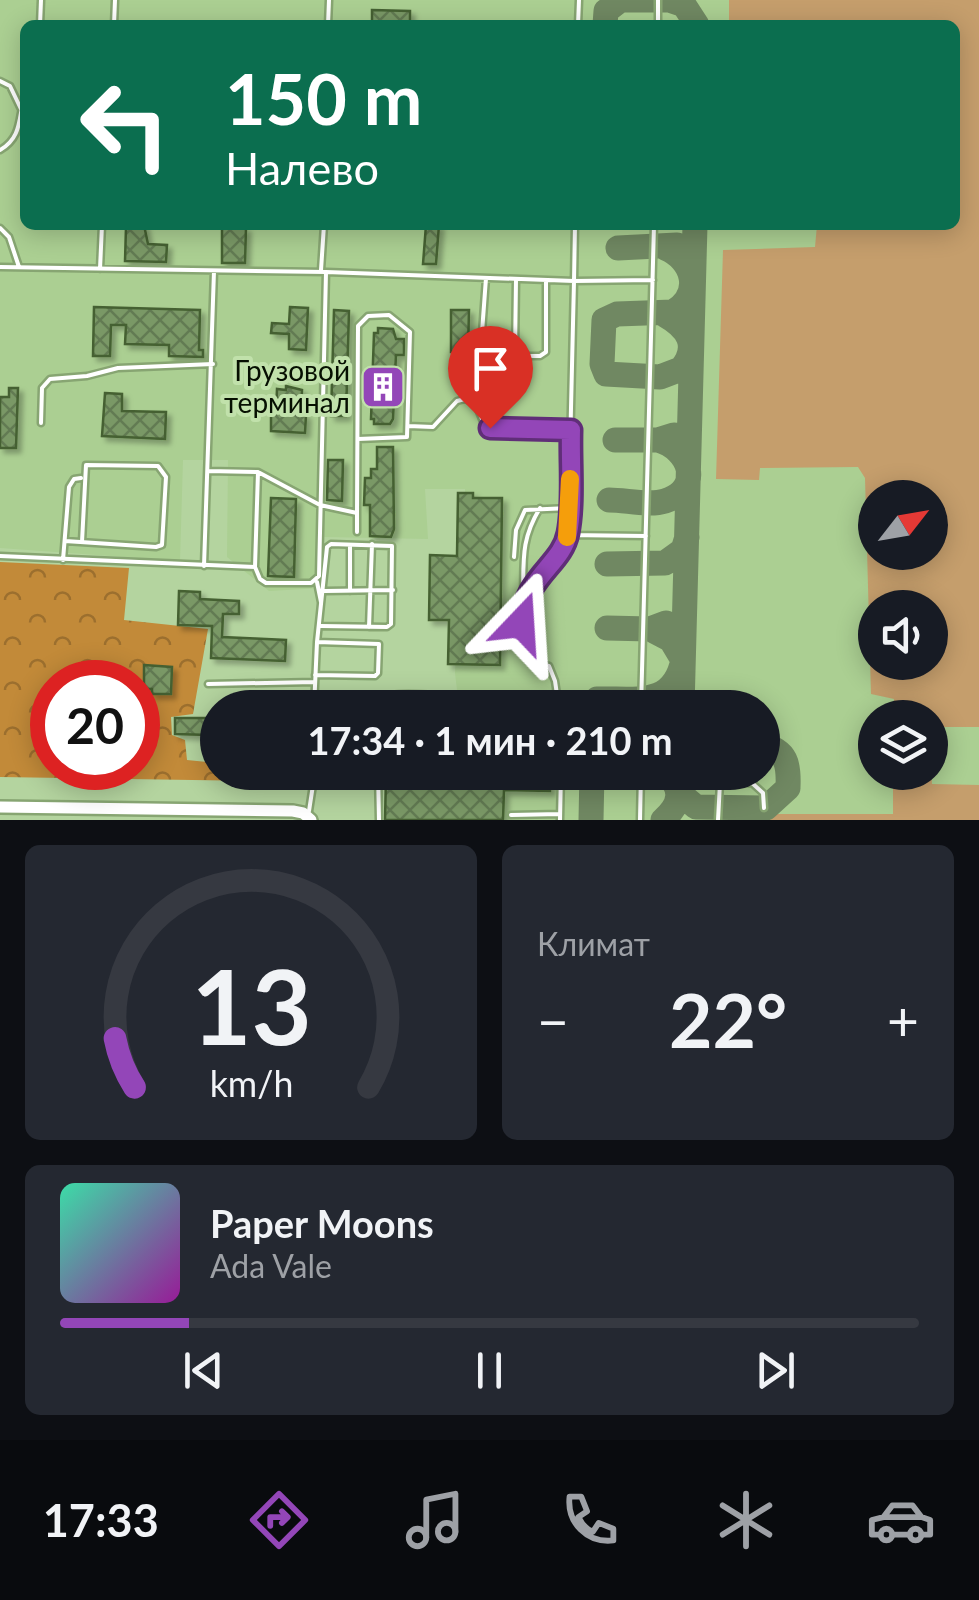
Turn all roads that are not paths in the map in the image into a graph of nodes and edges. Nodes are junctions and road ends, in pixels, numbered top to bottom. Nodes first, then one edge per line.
1 (0, 81) edge
2 (20, 106) edge
3 (20, 114) edge
4 (0, 150) edge
5 (0, 228) edge
6 (102, 230) edge
7 (324, 230) edge
8 (575, 230) edge
9 (654, 230) edge
10 (0, 267) edge
11 (19, 267) junction
12 (100, 269) junction
13 (214, 271) junction
14 (324, 272) junction
15 (486, 278) junction
16 (516, 278) junction
17 (546, 280) junction
18 (653, 280) junction
19 (574, 281) junction
20 (514, 356) junction
21 (213, 364) junction
22 (41, 423) dead end
23 (408, 426) junction
24 (571, 430) junction
25 (358, 439) junction
26 (208, 471) junction
27 (258, 472) junction
28 (84, 478) junction
29 (320, 505) junction
30 (540, 508) junction
31 (569, 508) junction
32 (357, 512) junction
33 (357, 532) dead end
34 (568, 536) junction
35 (646, 536) junction
36 (65, 540) junction
37 (82, 542) junction
38 (350, 544) junction
39 (372, 544) junction
40 (0, 556) edge
41 (514, 557) dead end
42 (64, 560) junction
43 (204, 566) junction
44 (255, 567) junction
45 (317, 580) junction
46 (393, 590) junction
47 (325, 591) junction
48 (350, 591) junction
49 (370, 591) junction
50 (523, 603) junction
51 (323, 606) junction
52 (321, 626) junction
53 (369, 627) junction
54 (317, 642) junction
55 (315, 675) junction
56 (315, 682) junction
57 (208, 684) dead end
58 (315, 690) edge
59 (556, 690) edge
60 (642, 690) edge
61 (313, 790) edge
62 (378, 790) edge
63 (561, 790) edge
64 (640, 790) edge
65 (720, 790) edge
66 (761, 790) edge
67 (0, 808) edge
68 (764, 808) dead end
69 (88, 814) edge
70 (511, 815) dead end
71 (560, 817) edge
72 (309, 818) edge
73 (379, 820) edge
74 (640, 820) edge
75 (718, 820) edge

1 - 2 lane
3 - 4 lane
5 - 11 lane
6 - 12 lane
7 - 14 lane
8 - 19 lane
9 - 18 lane
10 - 11 lane
11 - 12 lane
12 - 13 lane
13 - 14 lane
13 - 21 lane
14 - 15 lane
14 - 29 lane
15 - 16 lane
15 - 20 lane
16 - 17 lane
16 - 20 lane
17 - 19 lane
17 - 20 lane
18 - 19 lane
18 - 35 lane
19 - 24 lane
21 - 22 lane
21 - 26 lane
23 - 24 lane
23 - 25 lane
23 - 25 lane
24 - 31 lane
25 - 32 lane
26 - 27 lane
26 - 43 lane
27 - 29 lane
27 - 44 lane
28 - 36 lane
28 - 37 lane
28 - 37 lane
29 - 32 lane
29 - 45 lane
30 - 31 lane
30 - 41 lane
30 - 50 lane
31 - 34 lane
32 - 33 lane
34 - 35 lane
34 - 50 lane
35 - 60 lane
36 - 37 lane
36 - 42 lane
38 - 39 lane
38 - 47 lane
38 - 48 lane
39 - 46 lane
39 - 49 lane
40 - 42 lane
42 - 43 lane
43 - 44 lane
44 - 45 lane
45 - 51 lane
46 - 49 lane
46 - 53 lane
47 - 48 lane
47 - 51 lane
48 - 49 lane
49 - 53 lane
50 - 59 lane
51 - 52 lane
52 - 53 lane
52 - 54 lane
54 - 55 lane
54 - 55 lane
55 - 56 lane
56 - 57 lane
56 - 58 lane
61 - 72 lane
62 - 73 lane
63 - 71 lane
64 - 74 lane
65 - 75 lane
66 - 68 lane
67 - 69 main road
69 - 72 main road
70 - 71 lane

